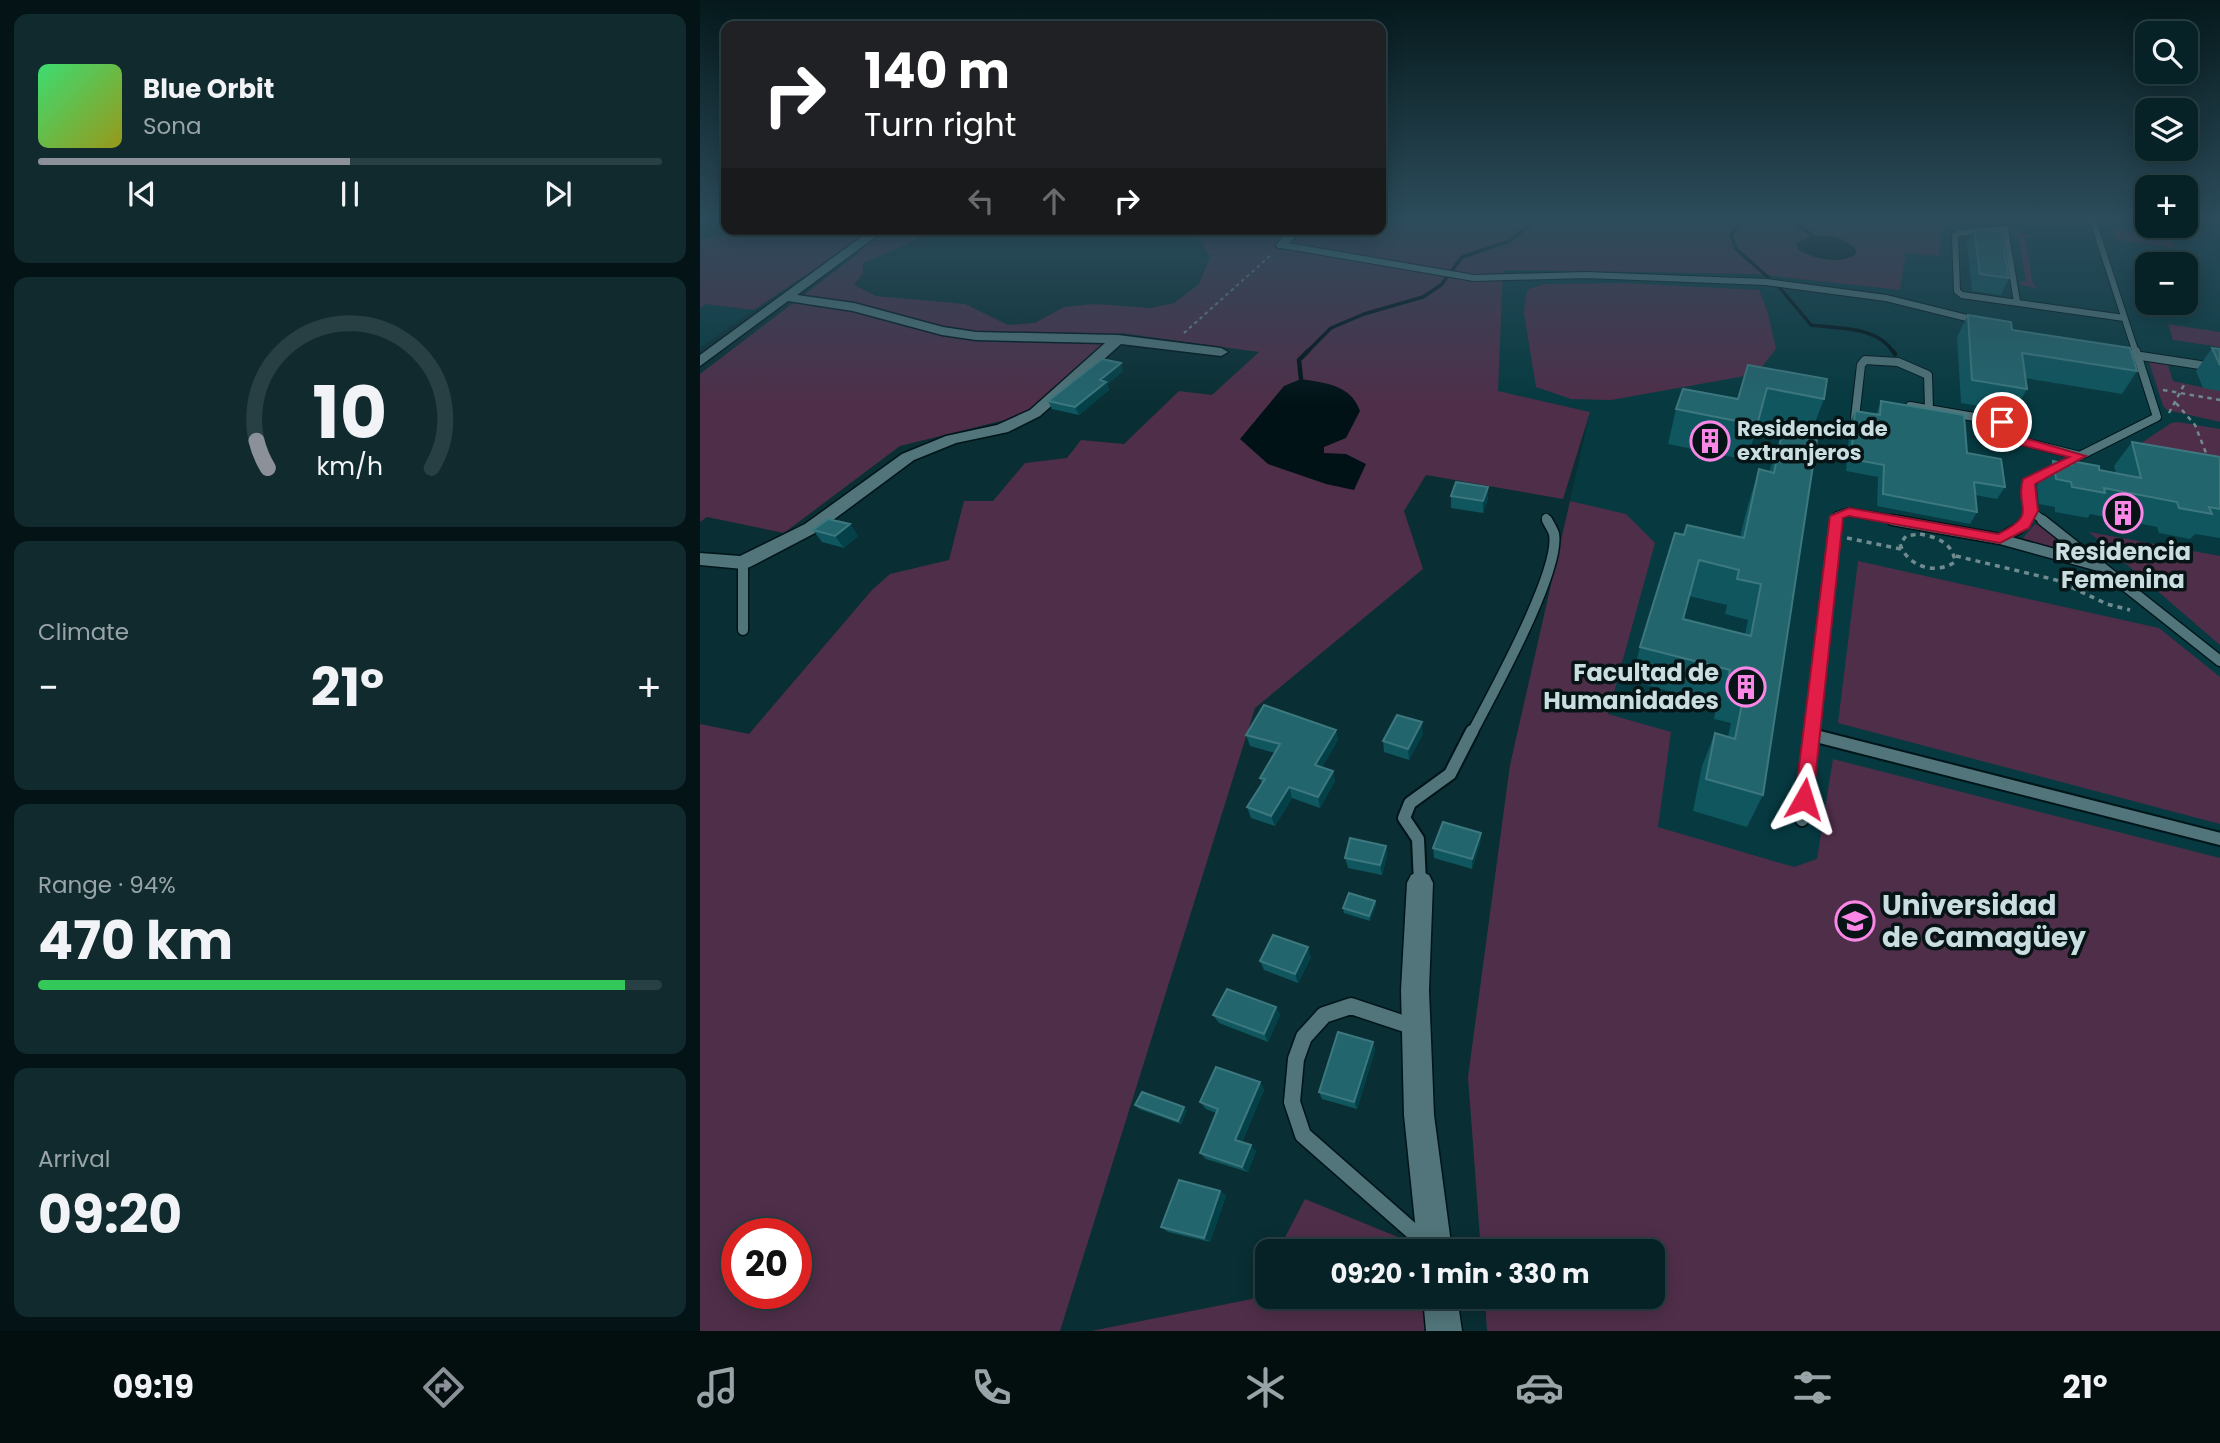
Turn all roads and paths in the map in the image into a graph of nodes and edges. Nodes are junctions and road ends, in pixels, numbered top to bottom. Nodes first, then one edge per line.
1 (809, 280) edge
2 (1243, 280) edge
3 (1717, 280) edge
4 (1957, 280) edge
5 (2013, 280) edge
6 (2112, 280) edge
7 (785, 297) junction
8 (2017, 302) junction
9 (2124, 318) junction
10 (1990, 325) edge
11 (1118, 339) junction
12 (1171, 344) junction
13 (2110, 351) edge
14 (1221, 352) dead end
15 (2137, 356) junction
16 (700, 362) edge
17 (2220, 368) edge
18 (2184, 385) dead end
19 (2147, 388) junction
20 (2180, 393) junction
21 (2220, 400) edge
22 (2176, 403) junction
23 (1910, 405) edge
24 (1929, 409) junction
25 (2157, 417) junction
26 (1856, 418) edge
27 (2080, 456) junction
28 (2210, 463) edge
29 (2031, 511) junction
30 (1546, 518) dead end
31 (1835, 535) junction
32 (2000, 539) junction
33 (1901, 549) junction
34 (1956, 556) junction
35 (700, 559) edge
36 (743, 563) junction
37 (2102, 567) junction
38 (2166, 618) junction
39 (743, 630) dead end
40 (2220, 662) edge
41 (1812, 735) junction
42 (1802, 820) dead end
43 (2220, 839) edge
44 (1420, 883) joint
45 (1416, 1028) junction
46 (1421, 1239) edge
47 (1434, 1239) edge
48 (1441, 1309) edge
49 (1444, 1331) edge

1 - 7 street
2 - 12 path
3 - 10 lane
4 - 8 lane
5 - 8 lane
6 - 9 lane
7 - 11 street
7 - 16 street
8 - 9 lane
9 - 15 lane
11 - 12 street
11 - 36 street
12 - 14 street
13 - 15 lane
15 - 17 lane
15 - 19 lane
18 - 20 path
19 - 20 path
19 - 25 lane
20 - 21 path
20 - 22 path
22 - 25 path
22 - 28 path
23 - 24 lane
24 - 26 lane
24 - 27 lane
25 - 27 lane
27 - 29 lane
29 - 32 lane
29 - 37 lane
30 - 44 lane
31 - 32 lane
31 - 33 path
31 - 41 lane
32 - 37 lane
33 - 34 path
33 - 34 path
34 - 38 path
35 - 36 street
36 - 39 lane
37 - 38 lane
38 - 40 lane
41 - 42 lane
41 - 43 lane
44 - 45 street
45 - 46 lane
45 - 47 street
48 - 49 street

